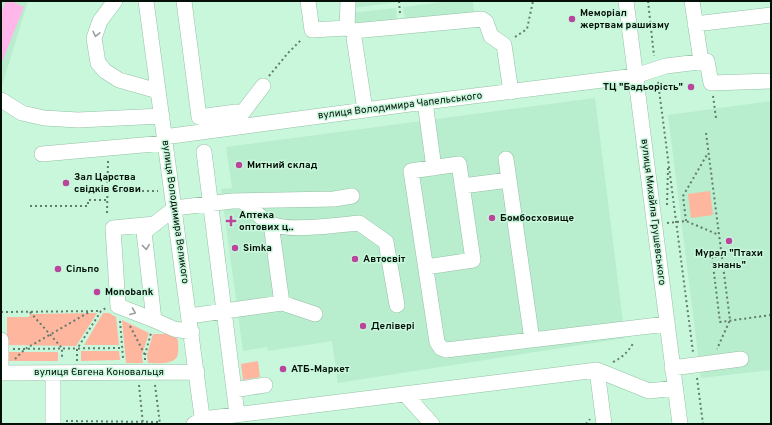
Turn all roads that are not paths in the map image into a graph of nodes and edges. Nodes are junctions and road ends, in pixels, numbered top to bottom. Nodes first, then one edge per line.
1 (115, 1) edge
2 (146, 1) edge
3 (184, 1) edge
4 (308, 1) edge
5 (348, 1) edge
6 (626, 1) edge
7 (692, 1) edge
8 (771, 15) edge
9 (695, 24) junction
10 (350, 30) junction
11 (701, 62) junction
12 (636, 76) junction
13 (771, 81) edge
14 (263, 86) road end
15 (158, 91) junction
16 (511, 92) junction
17 (1, 100) edge
18 (425, 102) junction
19 (365, 110) junction
20 (242, 113) junction
21 (162, 116) junction
22 (234, 128) junction
23 (165, 140) junction
24 (204, 152) dead end
25 (42, 154) dead end
26 (506, 159) dead end
27 (434, 168) junction
28 (509, 180) junction
29 (462, 186) junction
30 (352, 196) dead end
31 (242, 200) junction
32 (211, 204) junction
33 (175, 208) junction
34 (155, 224) junction
35 (271, 224) junction
36 (426, 267) junction
37 (282, 303) junction
38 (396, 304) dead end
39 (224, 311) junction
40 (315, 314) dead end
41 (189, 316) junction
42 (154, 320) junction
43 (667, 324) junction
44 (192, 332) junction
45 (1, 340) edge
46 (532, 340) junction
47 (1, 349) edge
48 (741, 359) dead end
49 (672, 368) junction
50 (597, 370) junction
51 (197, 372) junction
52 (1, 373) edge
53 (53, 373) junction
54 (265, 385) dead end
55 (675, 388) junction
56 (234, 390) junction
57 (405, 394) junction
58 (237, 414) junction
59 (53, 422) edge
60 (200, 422) edge
61 (432, 424) edge
62 (604, 424) edge
63 (680, 424) edge

1 -> 15 street
2 - 15 street, вулиця Володимира Великого
3 - 20 street
4 - 10 street
5 - 10 street
6 - 12 street, вулиця Михайла Грушевського
7 - 9 street
8 - 9 street
9 - 11 street
10 - 16 street
10 - 19 street
11 - 12 street, вулиця Володимира Чапельського
11 - 13 street
12 - 16 street, вулиця Володимира Чапельського
12 - 43 street, вулиця Михайла Грушевського
14 - 20 street
15 - 21 street, вулиця Володимира Великого
16 - 18 street, вулиця Володимира Чапельського
17 - 21 street
18 - 19 street, вулиця Володимира Чапельського
18 - 27 street
19 - 22 street, вулиця Володимира Чапельського
20 - 22 street
21 - 23 street, вулиця Володимира Великого
22 - 23 street, вулиця Володимира Чапельського
23 - 25 street, вулиця Володимира Чапельського
23 - 33 street, вулиця Володимира Великого
24 - 32 street
26 - 28 street
27 - 29 street
27 - 36 street
28 - 29 street
28 - 46 street
29 - 36 street
30 - 31 street
31 - 32 street
31 - 35 street
32 - 33 street
32 - 39 street
33 - 34 street
33 - 41 street, вулиця Володимира Великого
34 -> 42 street
34 -> 42 street
35 - 37 street
35 - 38 street
36 - 46 street
37 - 39 street
37 - 40 street
39 - 41 street
39 - 56 street
41 - 44 street, вулиця Володимира Великого
42 - 44 street
43 - 46 street
43 - 49 street, вулиця Михайла Грушевського
44 - 51 street, вулиця Володимира Великого
45 - 47 street
47 - 52 street
48 - 49 street
49 - 55 street, вулиця Михайла Грушевського
50 - 55 street
50 - 57 street
50 - 62 street
51 - 53 street, вулиця Євгена Коновальця
51 - 60 street, вулиця Володимира Великого
52 - 53 street, вулиця Євгена Коновальця
53 - 59 street
54 - 56 street
55 - 63 street, вулиця Михайла Грушевського
56 - 58 street
57 - 58 street
57 - 61 street
58 - 60 street

